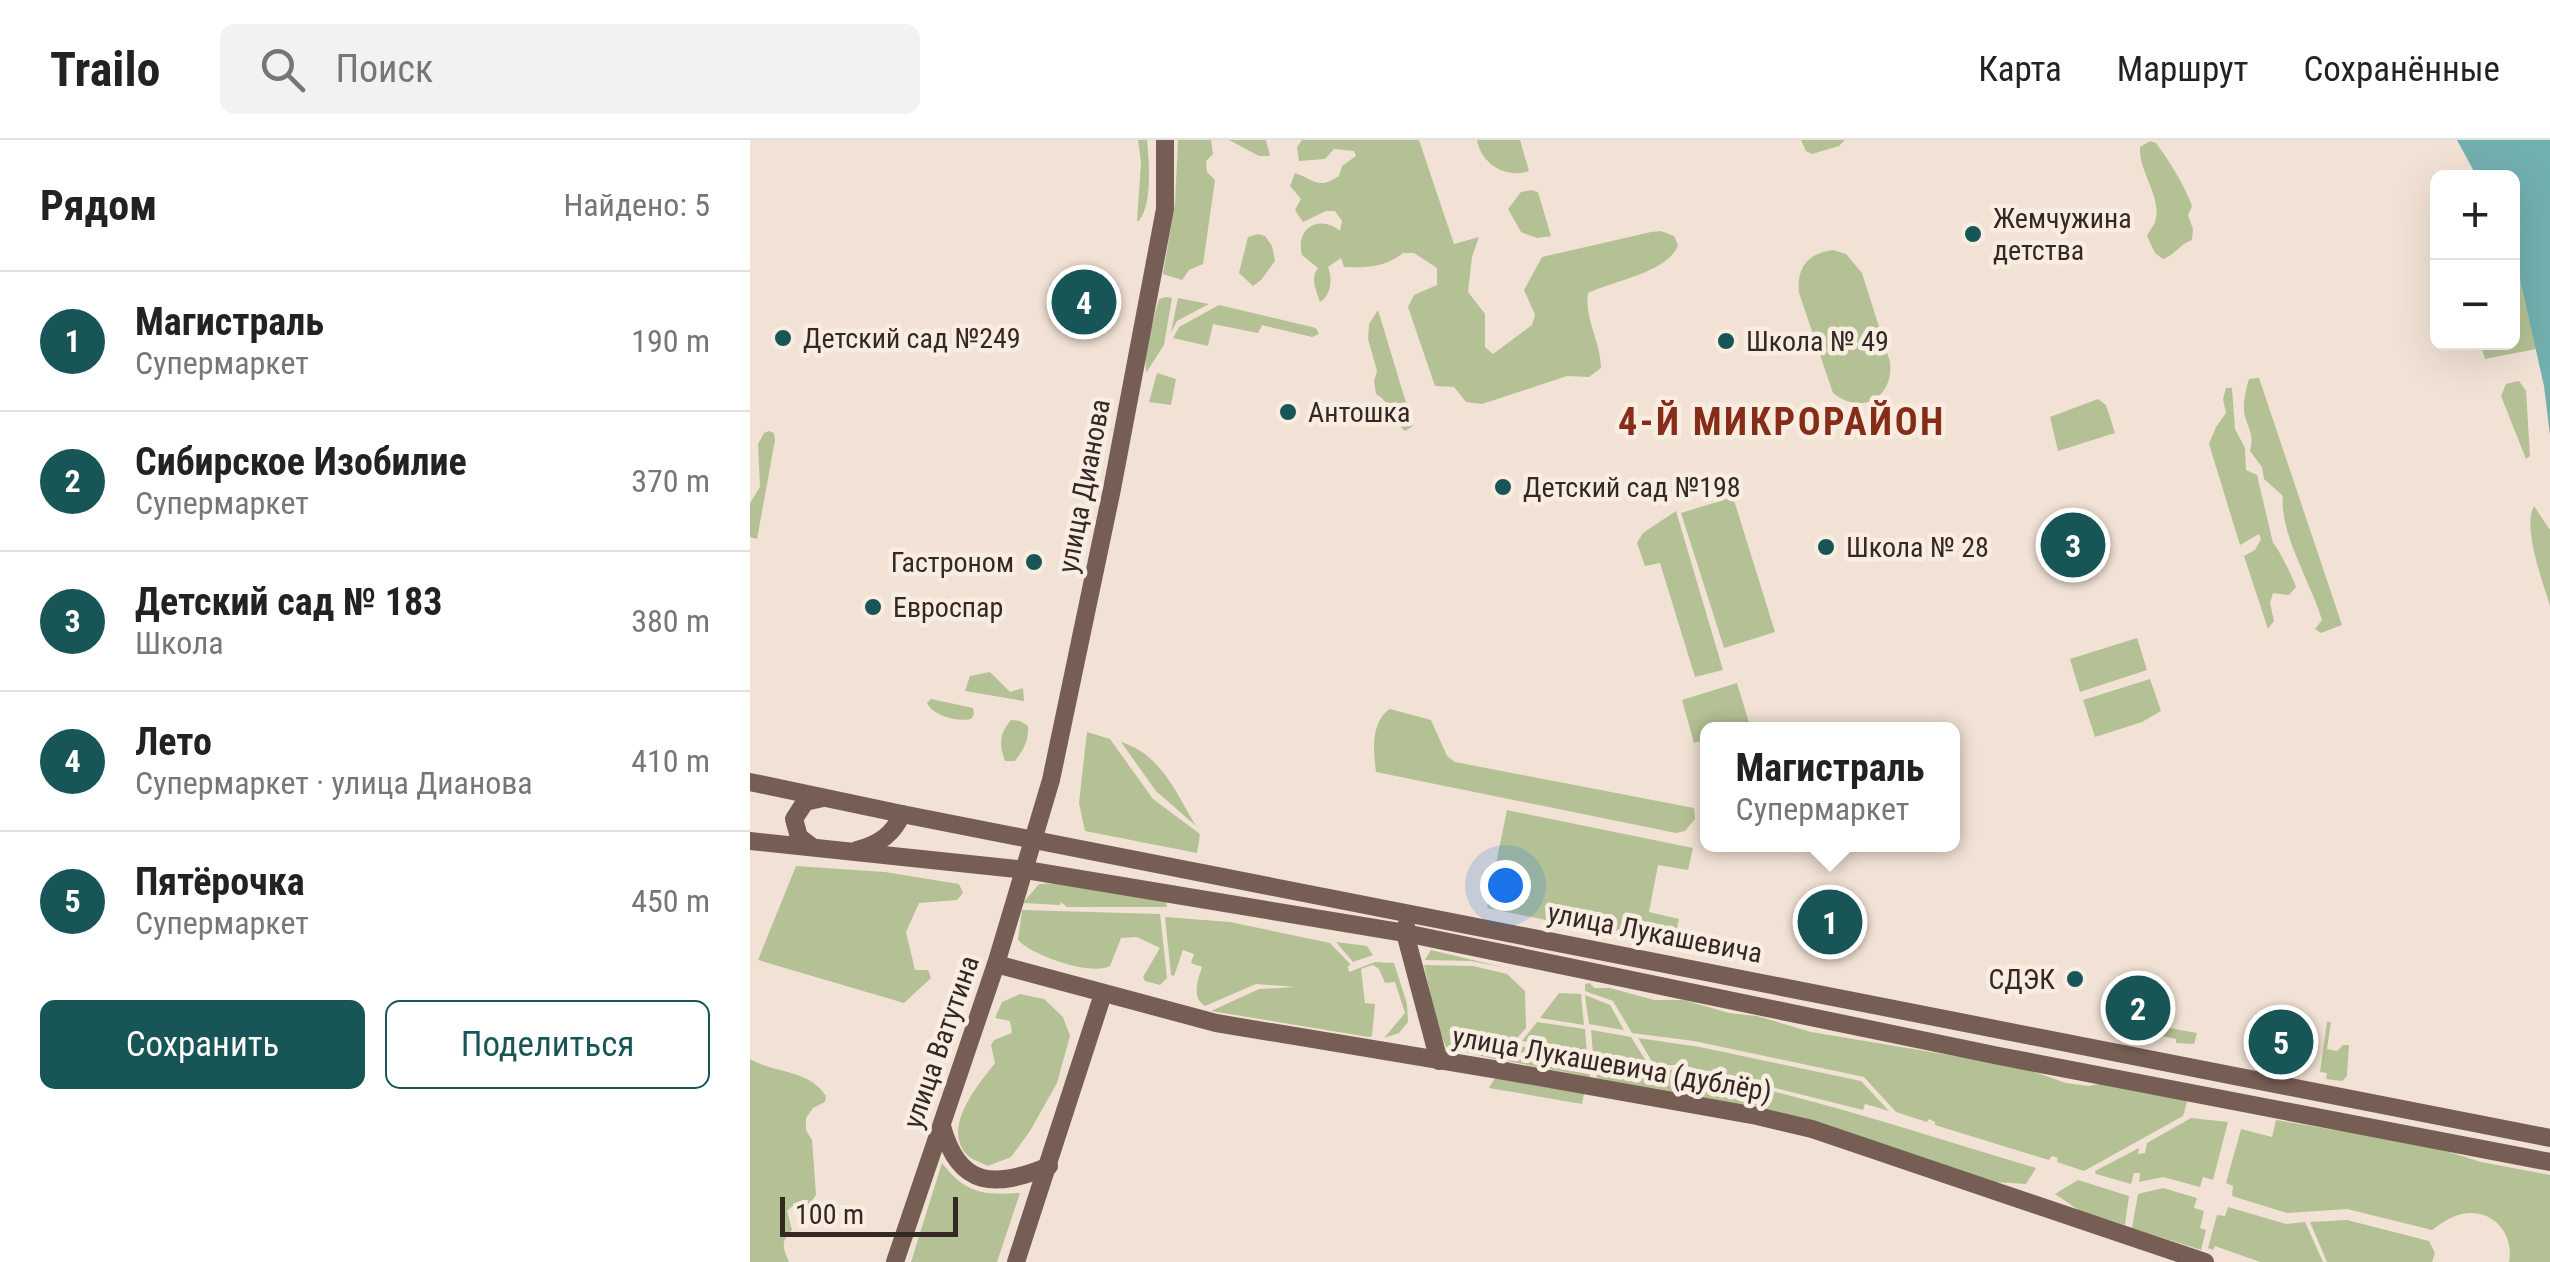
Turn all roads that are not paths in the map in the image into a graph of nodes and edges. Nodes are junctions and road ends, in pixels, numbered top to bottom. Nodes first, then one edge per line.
1 (1165, 140) edge
2 (750, 782) edge
3 (823, 798) junction
4 (902, 814) junction
5 (1035, 839) junction
6 (750, 841) edge
7 (815, 848) junction
8 (852, 851) junction
9 (1026, 870) junction
10 (1408, 912) junction
11 (1405, 933) junction
12 (996, 964) junction
13 (1103, 994) junction
14 (1439, 1061) junction
15 (941, 1126) junction
16 (2550, 1138) edge
17 (2550, 1162) edge
18 (1049, 1166) junction
19 (895, 1262) edge
20 (1016, 1262) edge
21 (2205, 1262) edge

1 - 5 main road, улица Дианова
2 - 3 main road, улица Лукашевича
3 - 4 main road, улица Лукашевича
3 - 7 main road
4 - 5 main road, улица Лукашевича
4 - 8 main road
5 - 9 main road, улица Ватутина
5 - 10 main road, улица Лукашевича
6 - 7 main road, улица Лукашевича
7 - 8 main road, улица Лукашевича
8 - 9 main road, улица Лукашевича
9 - 11 main road, улица Лукашевича
9 - 12 main road, улица Ватутина
10 - 11 main road
10 - 16 main road, улица Лукашевича
11 - 14 main road
11 - 17 main road, улица Лукашевича
12 - 13 main road, улица Лукашевича (дублёр)
12 - 15 main road, улица Ватутина
13 - 14 main road, улица Лукашевича (дублёр)
13 - 18 main road
14 - 21 main road, улица Лукашевича (дублёр)
15 - 18 main road
15 - 19 main road, улица Ватутина
18 - 20 main road

